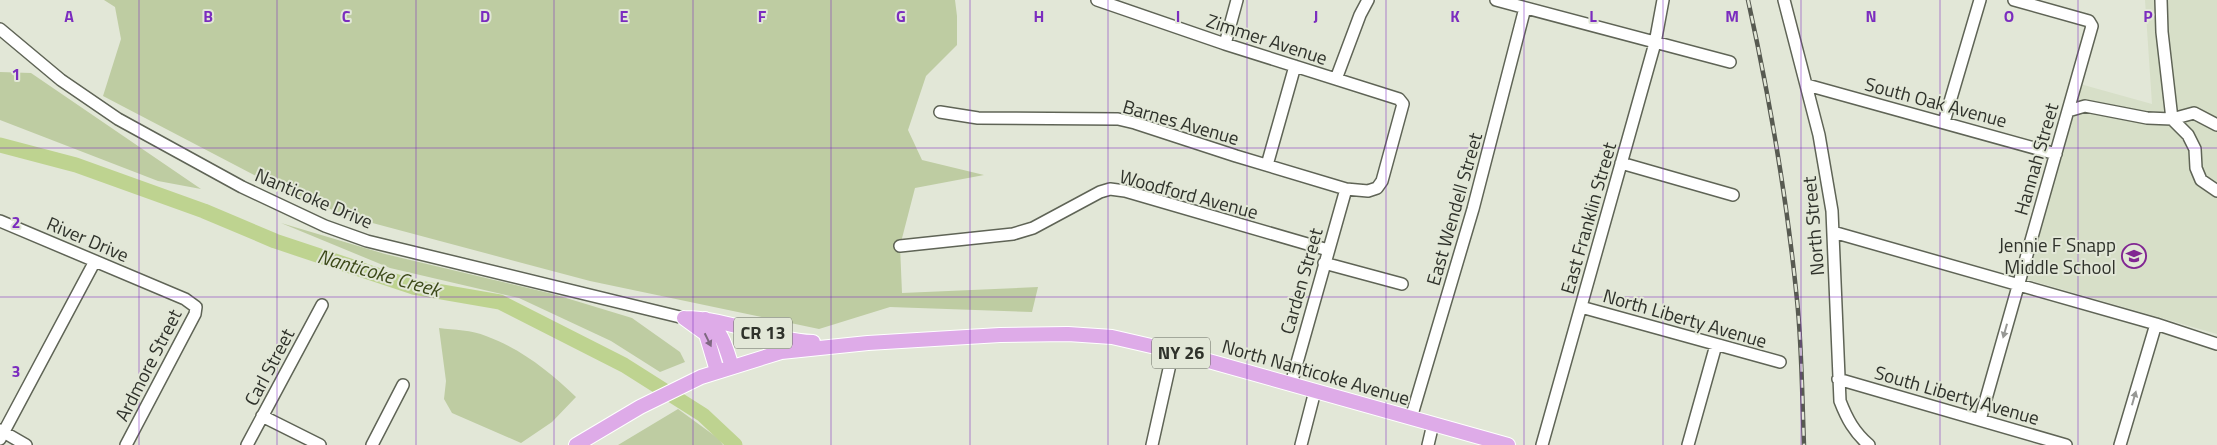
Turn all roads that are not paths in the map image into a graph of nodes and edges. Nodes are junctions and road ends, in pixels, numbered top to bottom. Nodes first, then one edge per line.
1 (1096, 0) edge
2 (1237, 0) edge
3 (1368, 0) edge
4 (1496, 0) edge
5 (1663, 0) edge
6 (1784, 0) edge
7 (1980, 0) edge
8 (2014, 0) edge
9 (2161, 0) edge
10 (1525, 8) junction
11 (0, 30) edge
12 (1225, 44) junction
13 (1655, 44) junction
14 (1730, 62) dead end
15 (1295, 66) junction
16 (1336, 79) junction
17 (1807, 85) junction
18 (2068, 111) junction
19 (940, 112) dead end
20 (2172, 119) junction
21 (1944, 122) junction
22 (2217, 125) edge
23 (2056, 154) junction
24 (1621, 163) junction
25 (1267, 165) junction
26 (1346, 188) junction
27 (1377, 188) joint
28 (2217, 191) edge
29 (1734, 195) dead end
30 (0, 221) edge
31 (1833, 232) junction
32 (900, 246) dead end
33 (1328, 250) junction
34 (94, 261) junction
35 (1324, 263) junction
36 (1402, 284) dead end
37 (2019, 284) junction
38 (164, 290) joint
39 (322, 305) dead end
40 (1581, 307) junction
41 (684, 318) junction
42 (703, 318) junction
43 (2156, 324) junction
44 (844, 344) junction
45 (2217, 344) edge
46 (1716, 345) junction
47 (1173, 351) junction
48 (1780, 362) dead end
49 (732, 367) junction
50 (717, 371) junction
51 (1838, 379) junction
52 (1291, 384) junction
53 (403, 385) dead end
54 (1315, 391) junction
55 (262, 416) junction
56 (1411, 418) junction
57 (1980, 420) junction
58 (1433, 424) junction
59 (1, 434) edge
60 (26, 445) edge
61 (126, 445) edge
62 (247, 445) edge
63 (320, 445) edge
64 (372, 445) edge
65 (576, 445) edge
66 (1152, 445) edge
67 (1301, 445) edge
68 (1428, 445) edge
69 (1508, 445) edge
70 (1542, 445) edge
71 (1688, 445) edge
72 (1869, 445) edge
73 (2066, 445) edge
74 (2120, 445) edge

1 - 12 street, Zimmer Avenue
2 - 12 street
3 - 16 street
4 - 10 street
5 - 13 street, East Franklin Street
6 - 17 street, North Street
7 - 21 street
8 - 18 street, Hannah Street
9 - 20 street
10 - 13 street
10 - 56 street, East Wendell Street
11 - 41 street, Nanticoke Drive / CR 13
12 - 15 street, Zimmer Avenue
13 - 14 street
13 - 24 street, East Franklin Street
15 - 16 street, Zimmer Avenue
15 - 25 street
16 - 27 street, Zimmer Avenue
17 - 21 street, South Oak Avenue
17 - 31 street, North Street
18 - 20 street
18 - 23 street, Hannah Street
19 - 25 street, Barnes Avenue
20 - 22 street
20 - 28 street
21 - 23 street, South Oak Avenue
23 - 37 street, Hannah Street
24 - 29 street
24 - 40 street, East Franklin Street
25 - 26 street, Barnes Avenue
26 - 27 street, Barnes Avenue
26 - 33 street, Carden Street
30 - 34 street, River Drive
31 - 37 street
31 - 51 street, North Street
32 - 33 street, Woodford Avenue
33 - 35 street, Carden Street
34 - 38 street, River Drive
34 - 59 street
35 - 36 street
35 - 52 street, Carden Street
37 - 43 street
37 -> 57 street, Hannah Street
38 - 61 street, Ardmore Street
39 - 55 street, Carl Street
40 - 46 street, North Liberty Avenue
40 - 70 street, East Franklin Street
41 - 42 main road, CR 13
41 -> 50 main road, CR 13
42 - 44 main road, CR 13
42 - 49 main road, CR 13
43 - 45 street
74 -> 43 street
44 - 47 main road, North Nanticoke Avenue / NY 26
44 - 49 main road, NY 26
46 - 48 street, North Liberty Avenue
46 - 71 street
47 - 52 main road, North Nanticoke Avenue / NY 26
47 - 66 street
49 - 50 main road, NY 26
50 - 65 main road, NY 26
51 - 57 street, South Liberty Avenue
51 - 72 street, North Street
52 - 54 main road, North Nanticoke Avenue / NY 26
53 - 64 street
54 - 56 main road, North Nanticoke Avenue / NY 26
54 - 67 street
55 - 62 street, Carl Street
55 - 63 street
56 - 58 main road, North Nanticoke Avenue / NY 26
57 - 73 street, South Liberty Avenue
58 - 68 street
58 - 69 main road, North Nanticoke Avenue / NY 26
59 - 60 street

